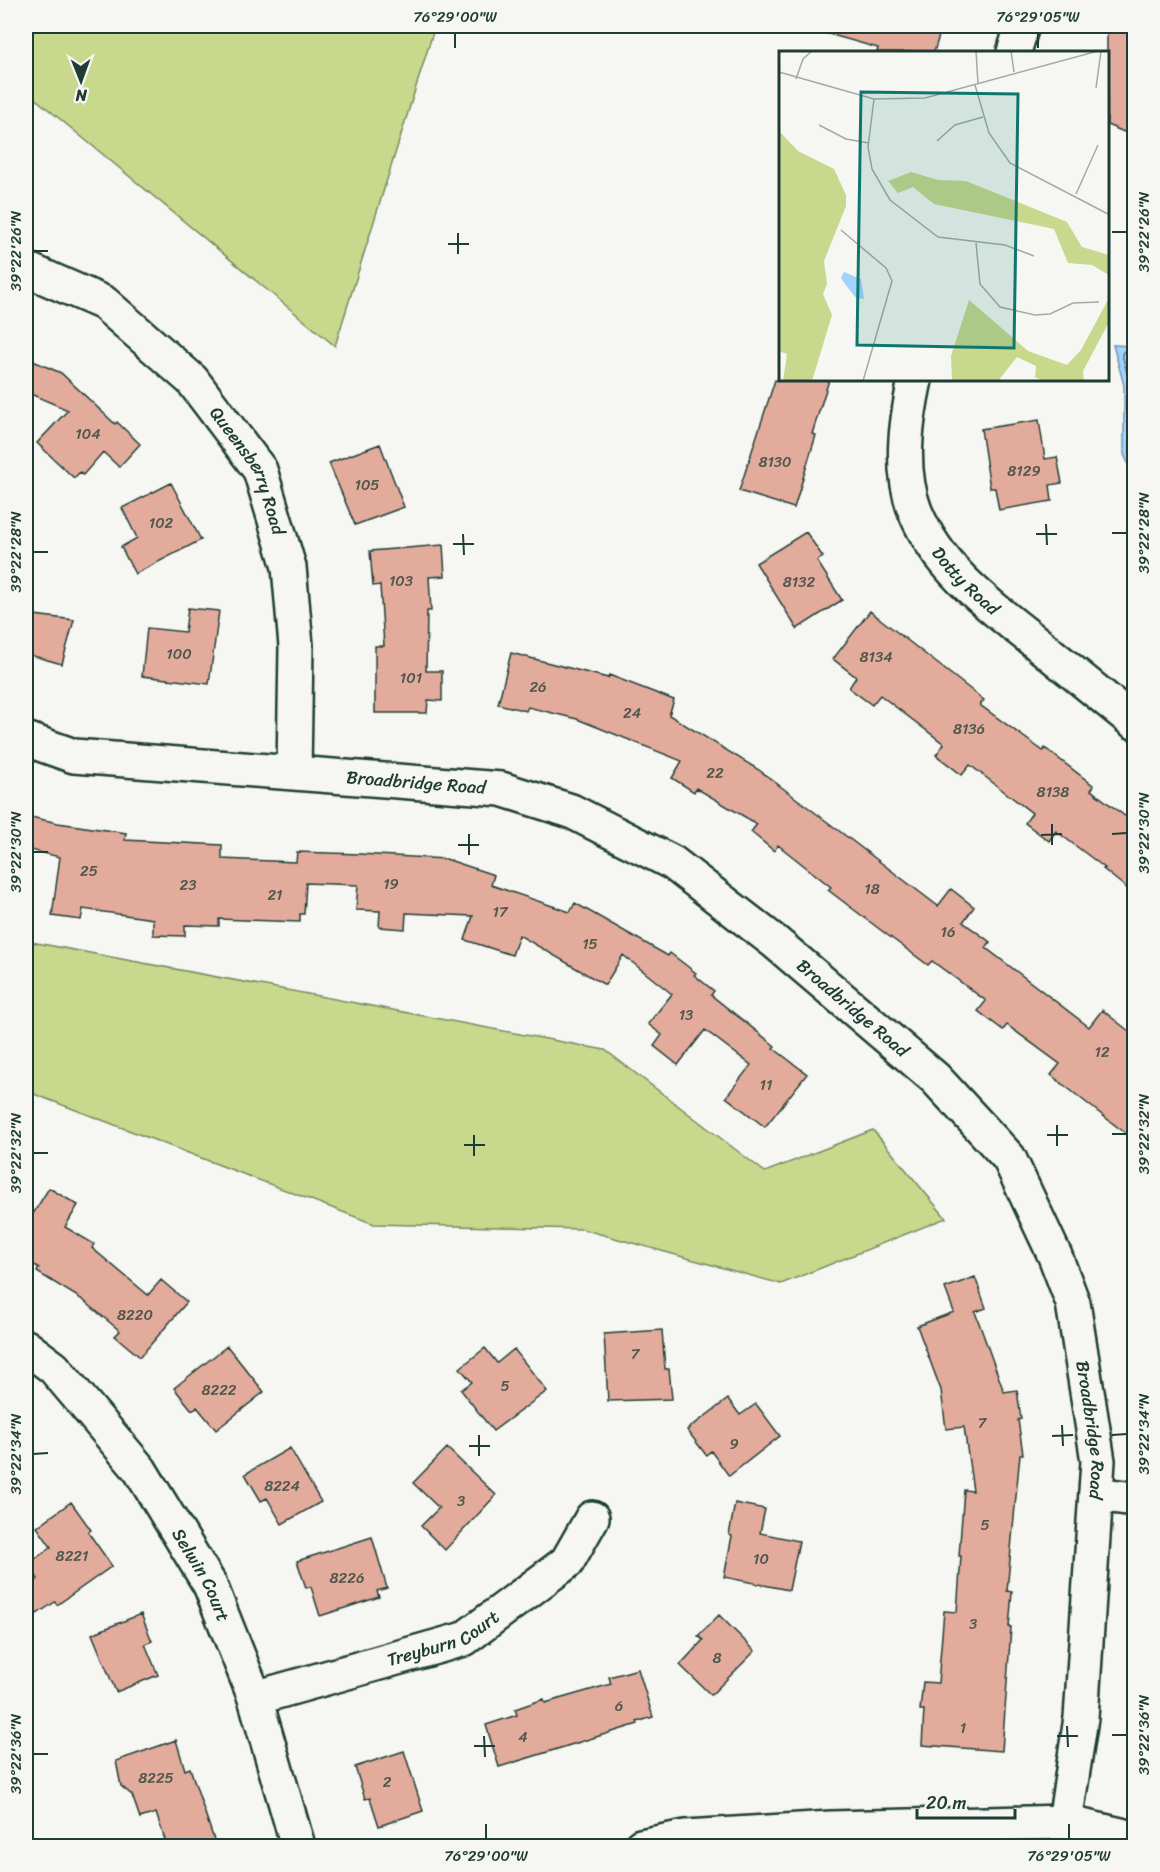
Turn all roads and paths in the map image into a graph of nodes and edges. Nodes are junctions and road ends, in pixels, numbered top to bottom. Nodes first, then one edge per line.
1 (1022, 26) edge
2 (1014, 51) edge
3 (26, 269) edge
4 (915, 381) edge
5 (1134, 722) edge
6 (26, 739) edge
7 (294, 772) junction
8 (26, 1347) edge
9 (1096, 1494) junction
10 (1134, 1498) edge
11 (592, 1518) dead end
12 (255, 1698) junction
13 (1065, 1822) junction
14 (1134, 1838) edge
15 (298, 1846) edge
16 (641, 1846) edge

1 - 2 street
3 - 7 street, Queensberry Road
4 - 5 street, Dotty Road
6 - 7 street, Broadbridge Road
7 - 9 street, Broadbridge Road
8 - 12 street, Selwin Court
9 - 10 street
9 - 13 street, Broadbridge Road
11 - 12 street, Treyburn Court
12 - 15 street, Selwin Court
13 - 14 street
13 - 16 street

